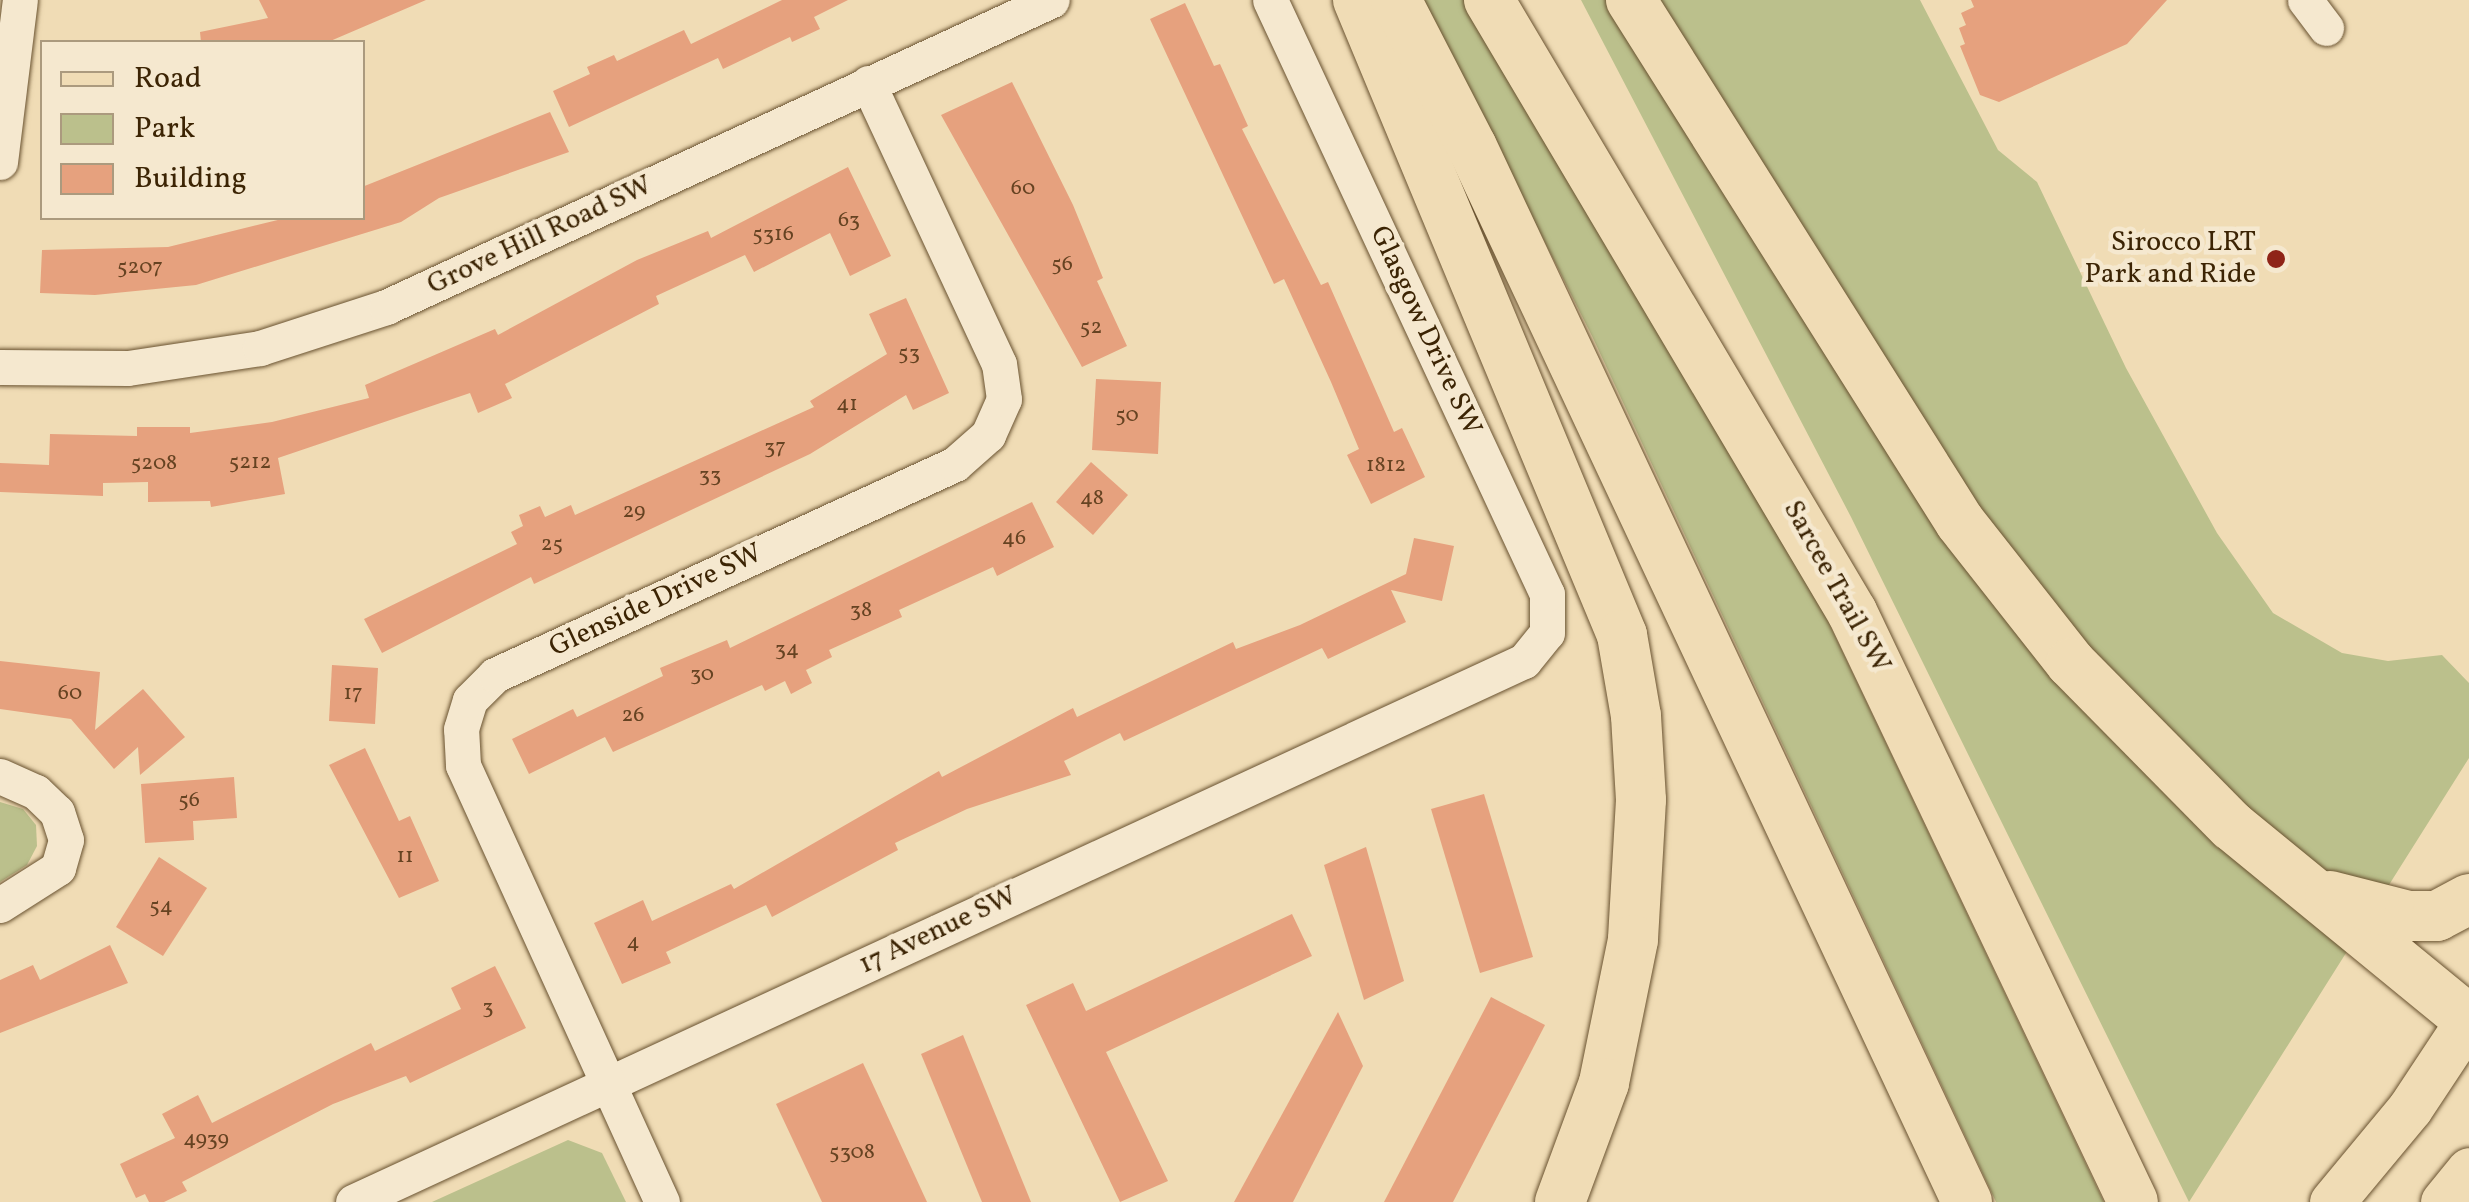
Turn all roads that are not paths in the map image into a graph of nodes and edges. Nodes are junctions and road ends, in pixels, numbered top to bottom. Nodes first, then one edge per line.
1 (20, 0) edge
2 (1052, 0) edge
3 (1270, 0) edge
4 (1358, 0) edge
5 (1396, 0) edge
6 (1489, 0) edge
7 (1631, 0) edge
8 (868, 83) junction
9 (0, 162) edge
10 (0, 367) edge
11 (1524, 661) joint
12 (0, 776) edge
13 (2315, 892) junction
14 (2469, 899) edge
15 (0, 905) edge
16 (2469, 1019) edge
17 (612, 1083) junction
18 (2469, 1170) edge
19 (354, 1202) edge
20 (662, 1202) edge
21 (1560, 1202) edge
22 (1967, 1202) edge
23 (2133, 1202) edge
24 (2332, 1202) edge
25 (2443, 1202) edge

1 - 9 street
2 - 8 street, Grove Hill Road SW
3 - 11 street, Glasgow Drive SW
4 - 21 highway
5 - 22 highway
6 - 23 highway, Sarcee Trail SW
7 - 13 highway
8 - 10 street, Grove Hill Road SW
8 - 17 street, Glenside Drive SW
11 - 17 street, 17 Avenue SW
12 - 15 street
13 - 14 highway
13 - 16 highway
16 - 24 main road
17 - 19 street, 17 Avenue SW
17 - 20 street, Glenside Drive SW
18 - 25 main road

